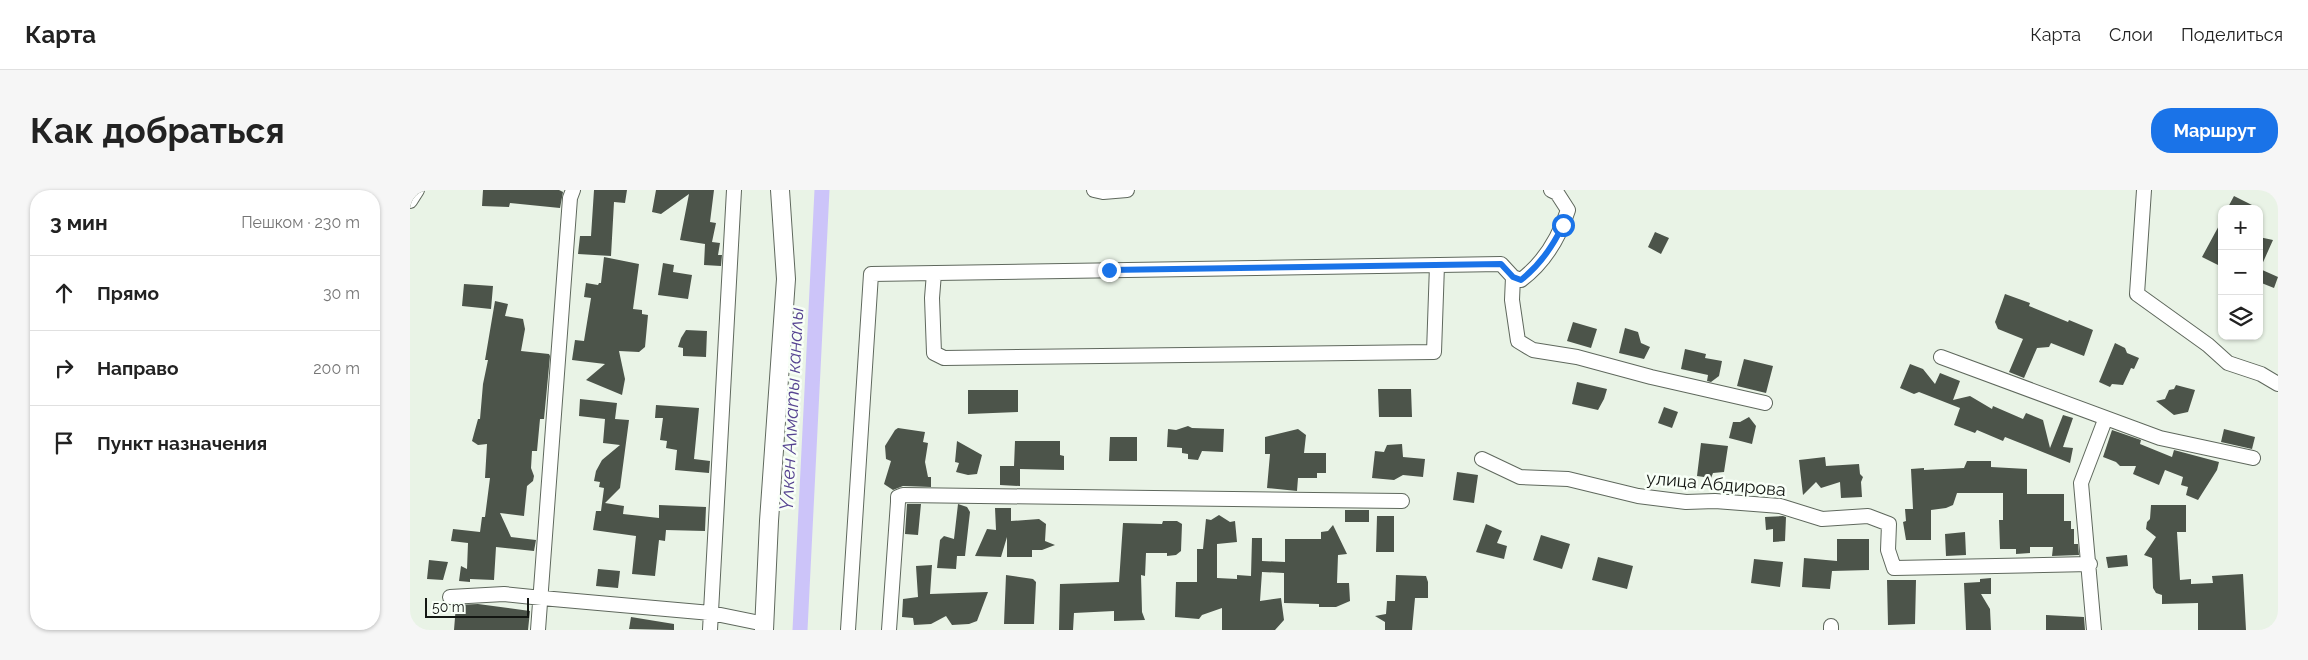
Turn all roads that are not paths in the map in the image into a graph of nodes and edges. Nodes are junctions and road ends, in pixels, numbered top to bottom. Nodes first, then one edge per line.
1 (417, 190) edge
2 (573, 190) edge
3 (734, 190) edge
4 (780, 190) edge
5 (1094, 190) edge
6 (1127, 190) edge
7 (1552, 190) edge
8 (2144, 190) edge
9 (410, 201) edge
10 (1437, 265) junction
11 (934, 273) junction
12 (1513, 277) junction
13 (1941, 357) dead end
14 (2278, 384) edge
15 (1766, 403) dead end
16 (2105, 420) junction
17 (2253, 458) dead end
18 (1482, 459) dead end
19 (1402, 501) dead end
20 (2090, 564) junction
21 (450, 597) dead end
22 (542, 598) junction
23 (711, 613) junction
24 (765, 627) edge
25 (538, 630) edge
26 (710, 630) edge
27 (848, 630) edge
28 (889, 630) edge
29 (2094, 630) edge

1 - 9 street
2 - 22 street
3 - 23 street
4 - 24 main road
5 - 6 street
7 - 12 street
8 - 14 street
10 - 11 street
10 - 11 street
10 - 12 street
11 - 27 street
12 - 15 street
13 - 16 street
16 - 17 street
16 - 20 street
18 - 20 street, улица Абдирова
19 - 28 street
20 - 29 street
21 - 22 street
22 - 23 street
22 - 25 street
23 - 24 street
23 - 26 street

